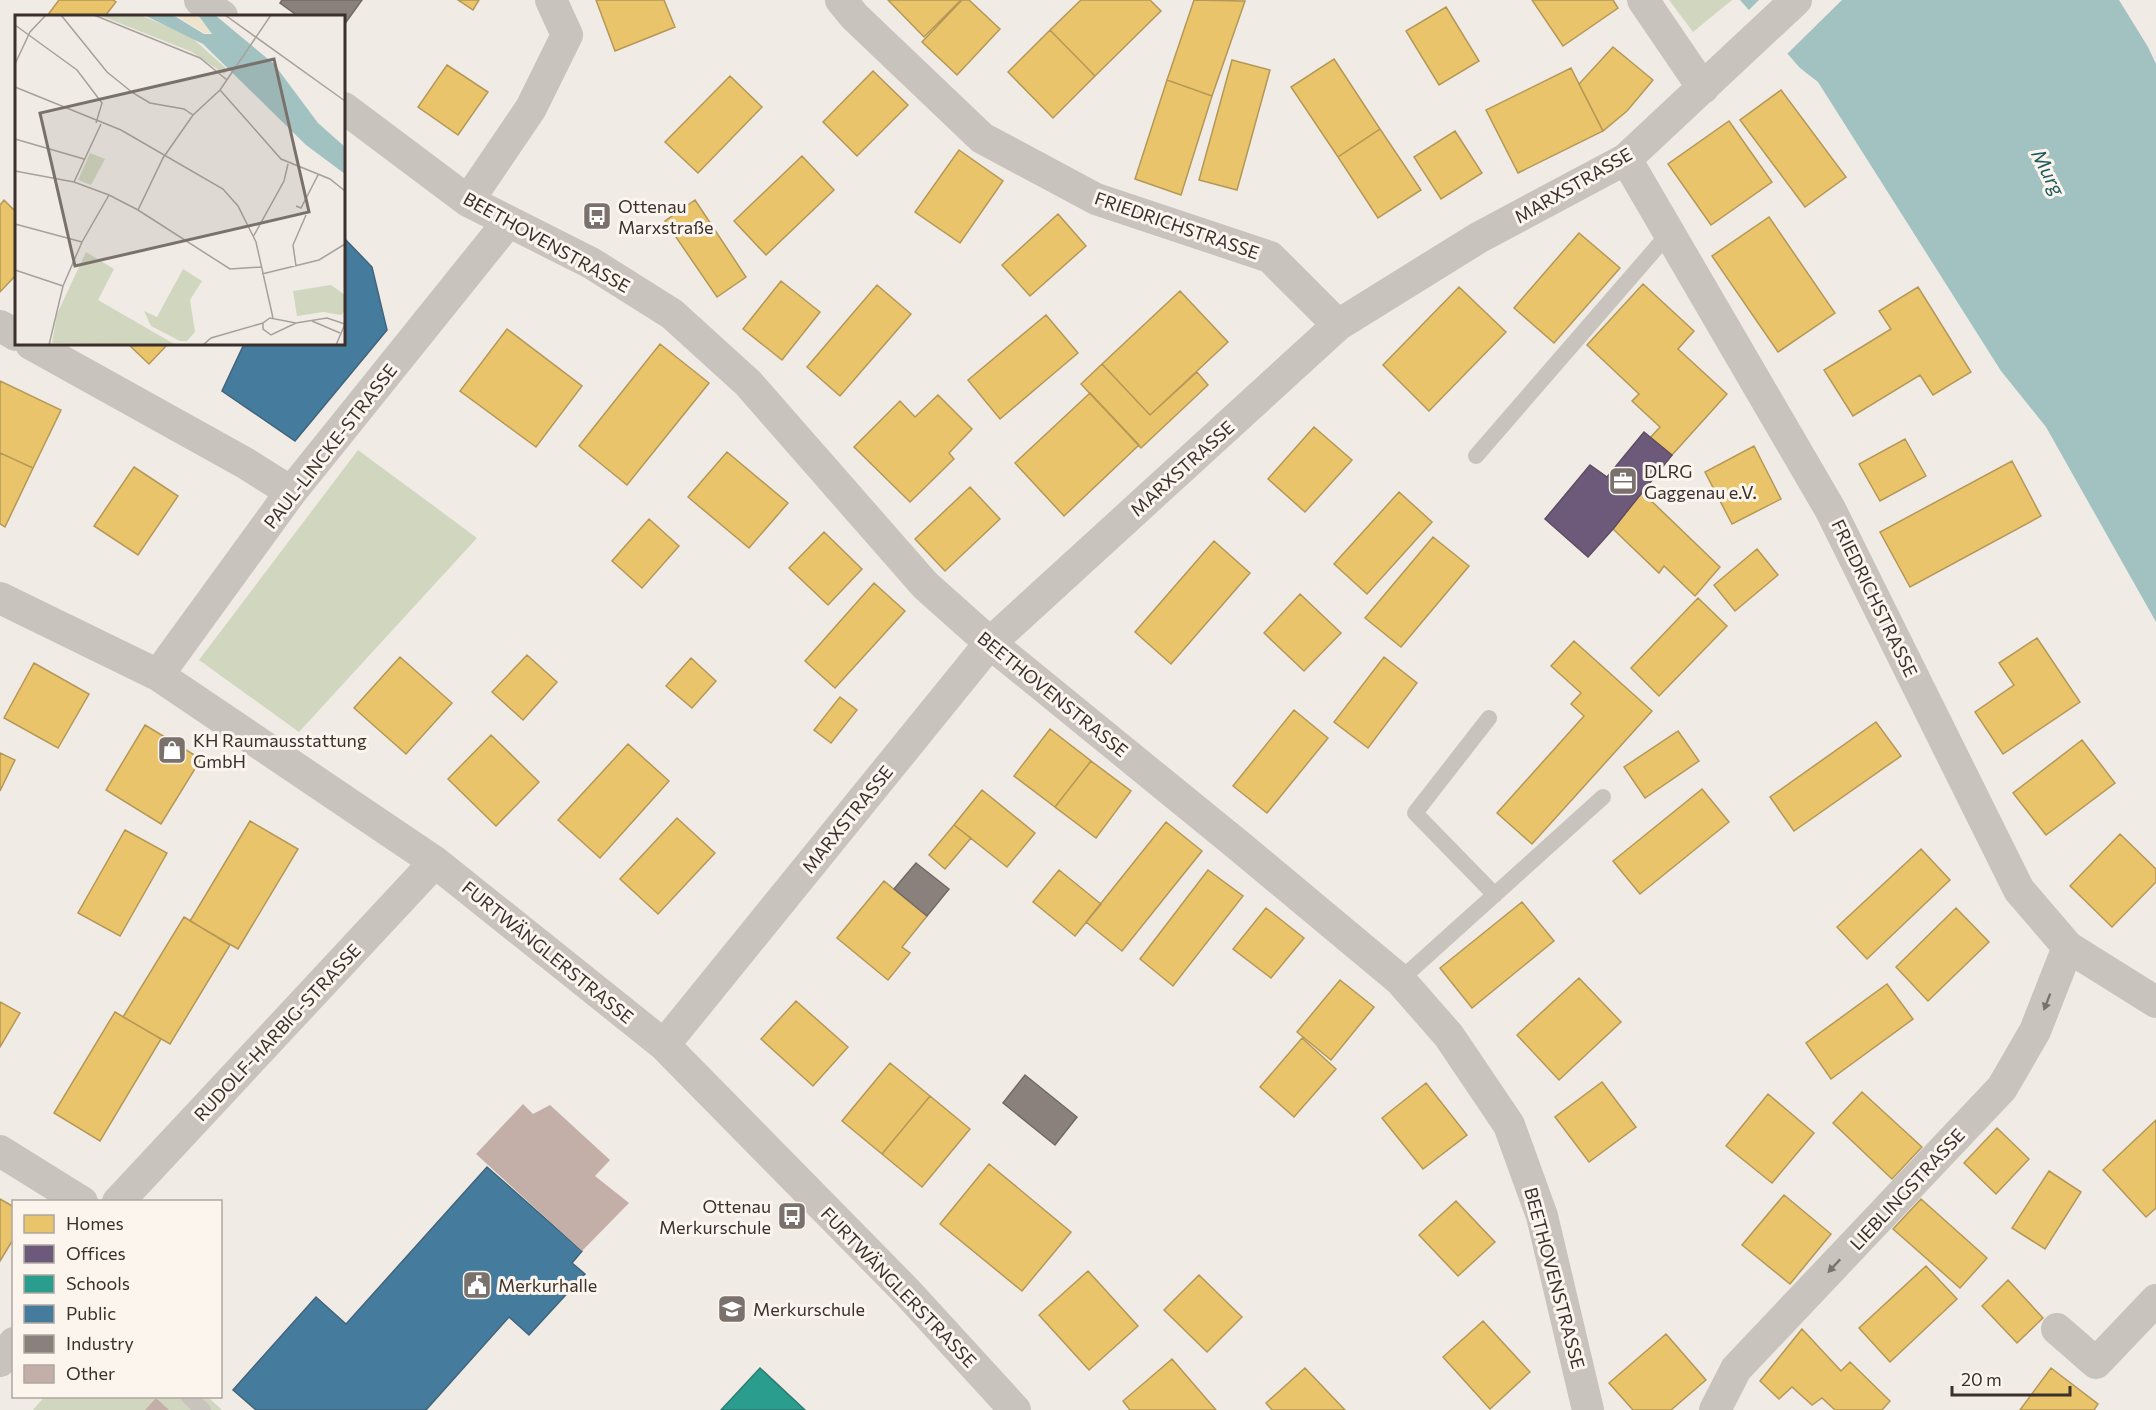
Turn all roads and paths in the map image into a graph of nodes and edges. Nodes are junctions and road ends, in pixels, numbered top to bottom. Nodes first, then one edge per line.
1 (200, 0) edge
2 (551, 0) edge
3 (842, 0) edge
4 (1643, 0) edge
5 (1796, 0) edge
6 (221, 15) edge
7 (1703, 88) junction
8 (345, 109) edge
9 (1626, 159) junction
10 (468, 201) junction
11 (508, 222) junction
12 (1670, 232) junction
13 (1338, 325) junction
14 (0, 326) edge
15 (15, 334) edge
16 (33, 345) edge
17 (1476, 456) dead end
18 (291, 492) junction
19 (0, 598) edge
20 (990, 643) junction
21 (158, 675) junction
22 (1489, 718) dead end
23 (1603, 797) dead end
24 (435, 862) junction
25 (1495, 895) junction
26 (2068, 947) junction
27 (1400, 980) junction
28 (2156, 1002) edge
29 (664, 1046) junction
30 (0, 1151) edge
31 (79, 1200) edge
32 (120, 1200) edge
33 (2156, 1300) edge
34 (2057, 1329) dead end
35 (12, 1346) edge
36 (0, 1361) edge
37 (190, 1398) edge
38 (203, 1410) edge
39 (1015, 1410) edge
40 (1588, 1410) edge
41 (1715, 1410) edge

1 - 6 street
2 - 10 street
3 - 13 street, FRIEDRICHSTRASSE
4 - 7 street
5 - 7 street, MARXSTRASSE
7 - 9 street, MARXSTRASSE
8 - 10 street, BEETHOVENSTRASSE
9 - 12 street, FRIEDRICHSTRASSE
9 - 13 street, MARXSTRASSE
10 - 11 street, BEETHOVENSTRASSE
11 - 18 street, PAUL-LINCKE-STRASSE
11 - 20 street, BEETHOVENSTRASSE
12 - 17 lane
12 - 26 street, FRIEDRICHSTRASSE
13 - 20 street, MARXSTRASSE
14 - 15 street
16 - 18 street
18 - 21 street, PAUL-LINCKE-STRASSE
19 - 21 street, FURTWÄNGLERSTRASSE
20 - 27 street, BEETHOVENSTRASSE
20 - 29 street, MARXSTRASSE
21 - 24 street, FURTWÄNGLERSTRASSE
22 - 25 lane
23 - 25 lane
24 - 29 street, FURTWÄNGLERSTRASSE
24 - 32 street, RUDOLF-HARBIG-STRASSE
25 - 27 lane
26 - 28 street, FRIEDRICHSTRASSE
26 -> 41 street, LIEBLINGSTRASSE
27 - 40 street, BEETHOVENSTRASSE
29 - 39 street, FURTWÄNGLERSTRASSE
30 - 31 street
33 - 34 street
35 - 36 street
37 - 38 lane

